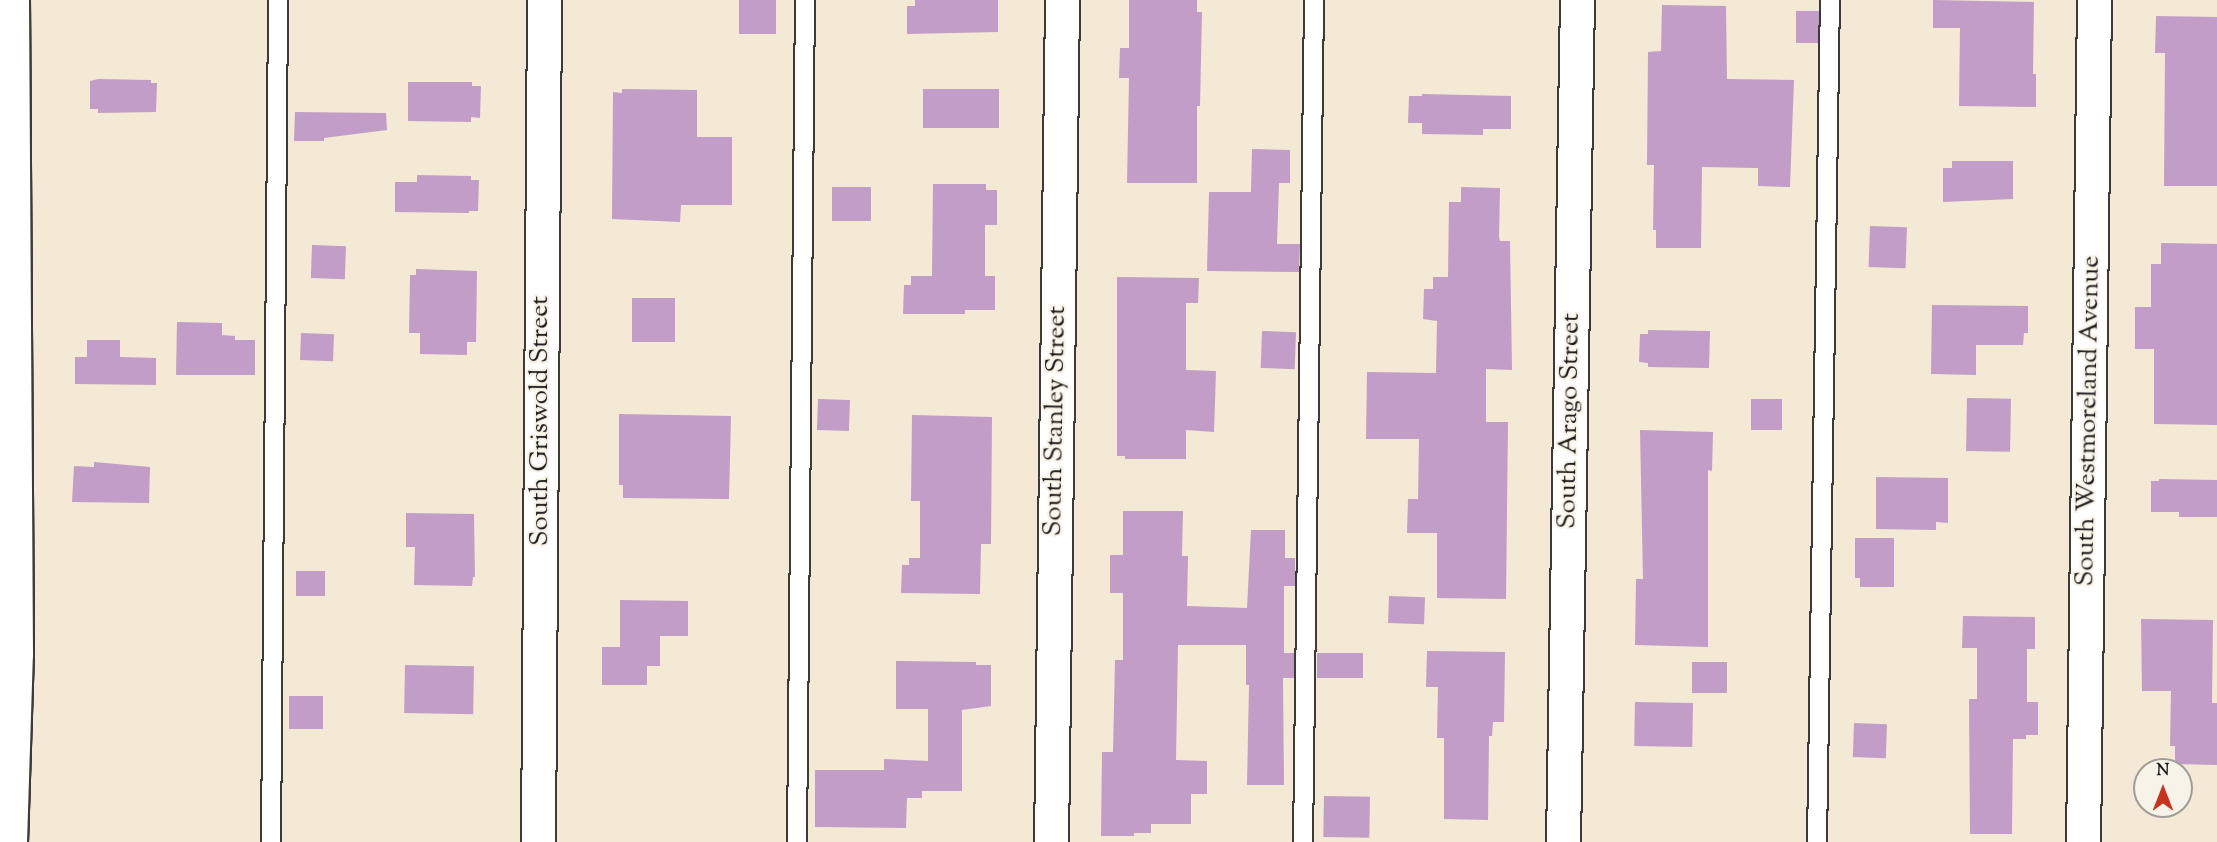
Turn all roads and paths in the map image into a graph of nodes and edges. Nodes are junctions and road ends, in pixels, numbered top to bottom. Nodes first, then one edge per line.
1 (12, 0) edge
2 (278, 0) edge
3 (544, 0) edge
4 (805, 0) edge
5 (1062, 0) edge
6 (1314, 0) edge
7 (1577, 0) edge
8 (1830, 0) edge
9 (2094, 0) edge
10 (10, 842) edge
11 (271, 842) edge
12 (537, 842) edge
13 (797, 842) edge
14 (1051, 842) edge
15 (1303, 842) edge
16 (1563, 842) edge
17 (1817, 842) edge
18 (2084, 842) edge

1 - 10 street
2 - 11 lane
3 - 12 street, South Griswold Street
4 - 13 lane
5 - 14 street, South Stanley Street
6 - 15 lane
7 - 16 street, South Arago Street
8 - 17 lane
9 - 18 street, South Westmoreland Avenue

